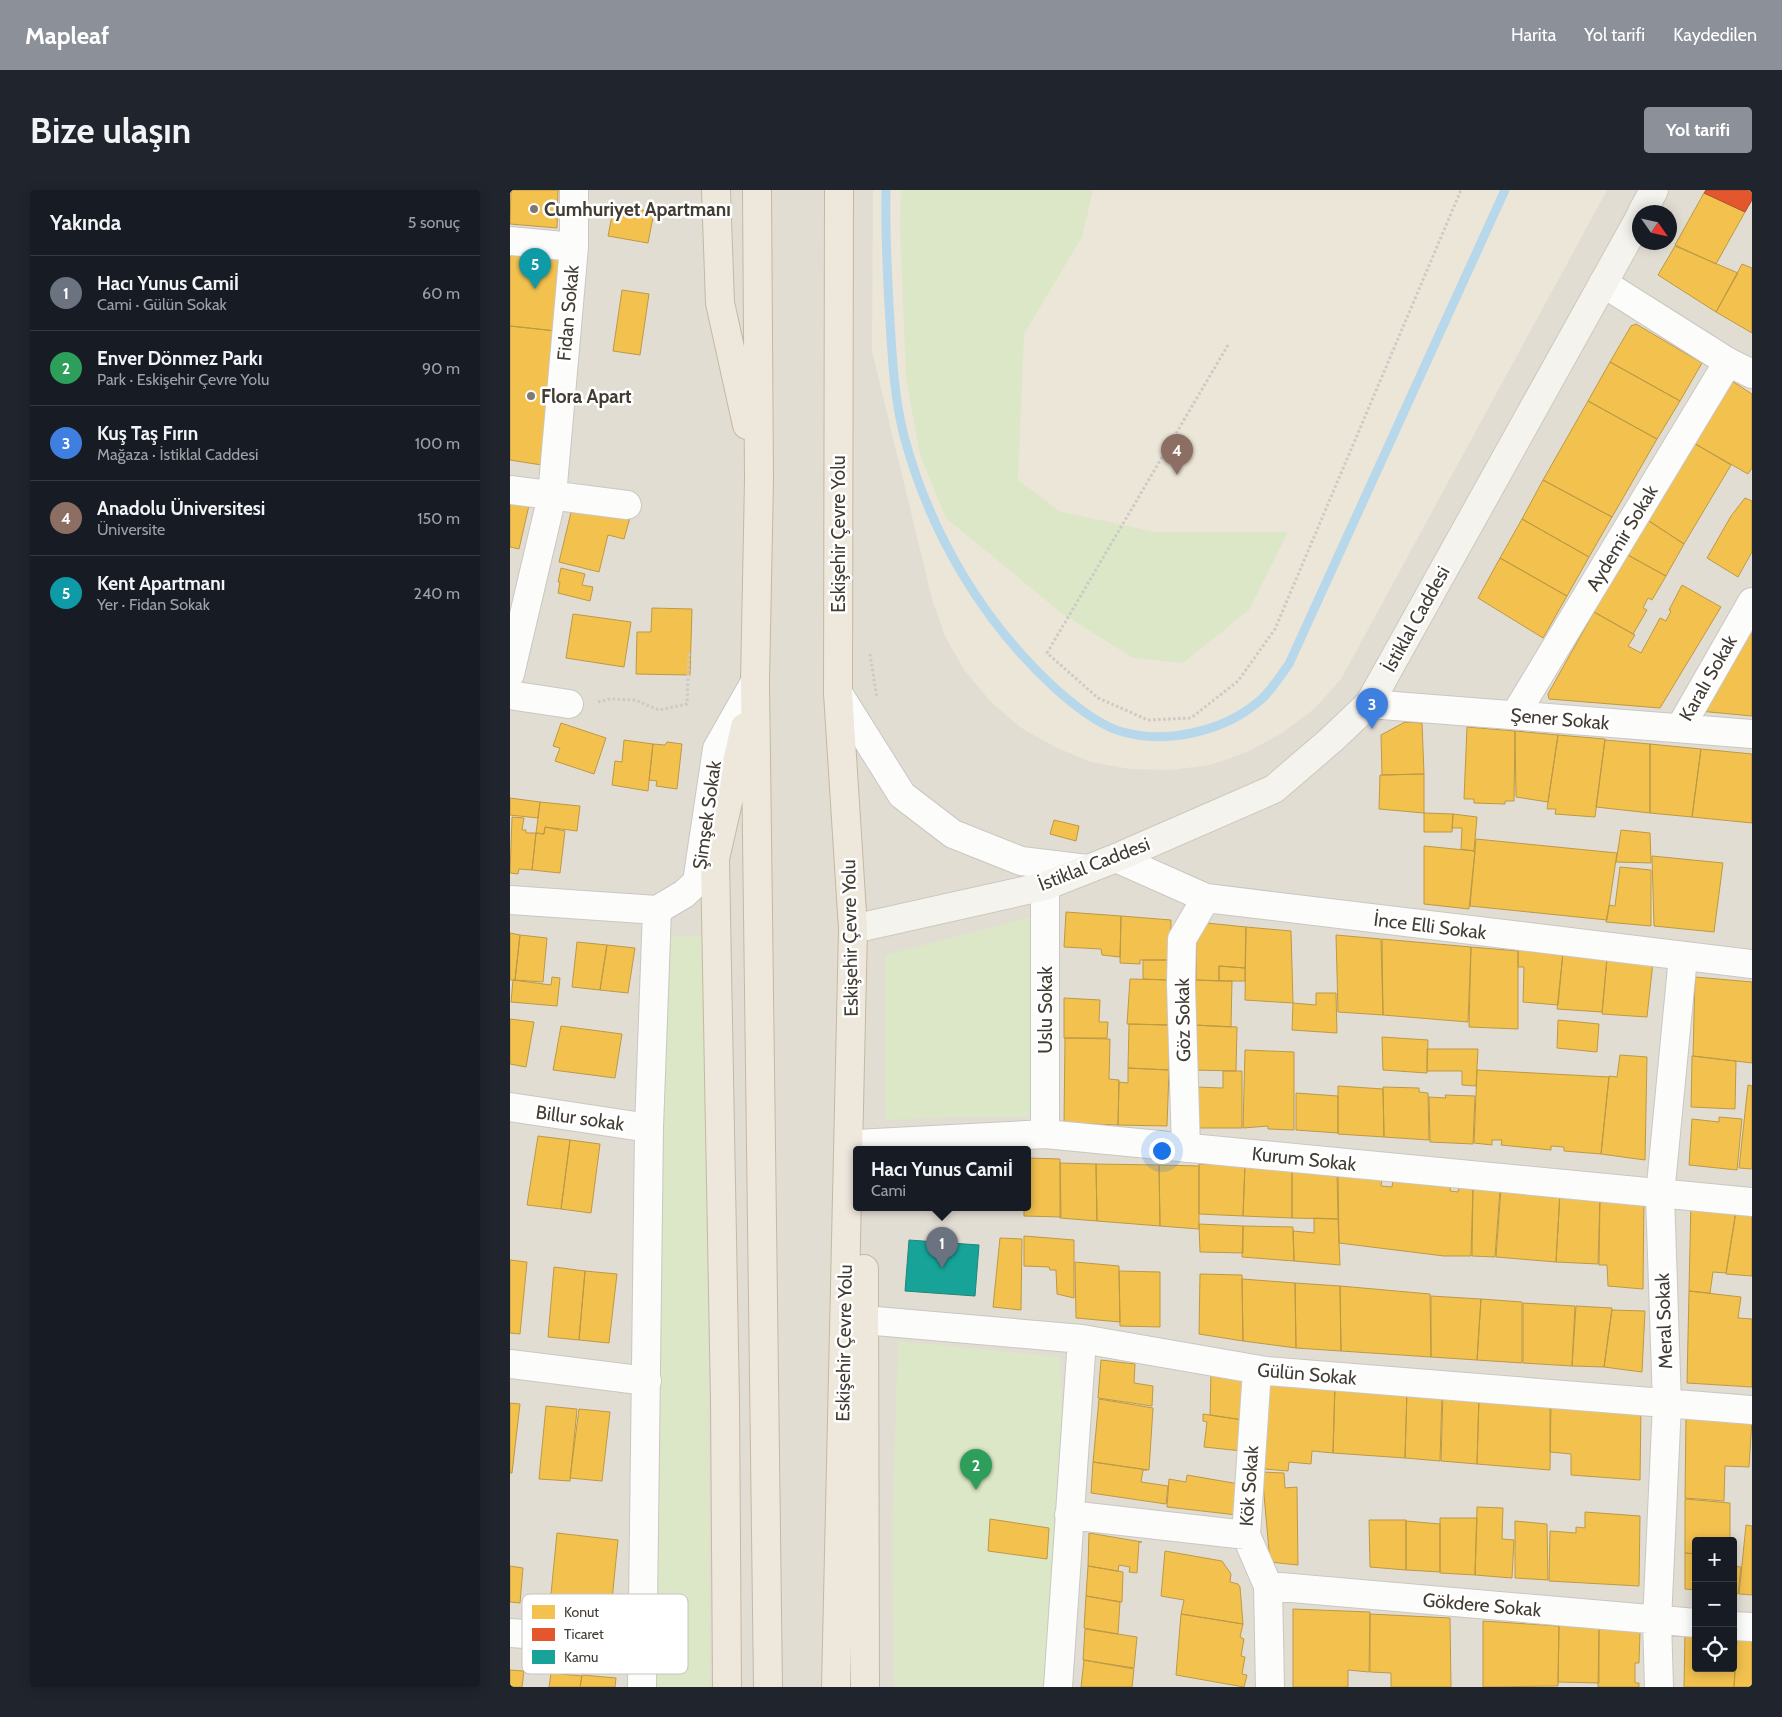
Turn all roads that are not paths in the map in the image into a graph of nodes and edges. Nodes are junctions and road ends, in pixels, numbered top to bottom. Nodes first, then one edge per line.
1 (574, 190) edge
2 (716, 190) edge
3 (757, 190) edge
4 (838, 190) edge
5 (1654, 190) edge
6 (1646, 205) edge
7 (1632, 232) edge
8 (510, 241) edge
9 (574, 247) junction
10 (1604, 283) junction
11 (1728, 362) junction
12 (1752, 374) edge
13 (759, 480) junction
14 (510, 490) edge
15 (552, 496) junction
16 (626, 505) dead end
17 (1752, 602) edge
18 (510, 674) edge
19 (755, 682) junction
20 (838, 693) junction
21 (510, 695) edge
22 (569, 704) road end
23 (1369, 704) junction
24 (1515, 715) junction
25 (1680, 728) junction
26 (1752, 734) edge
27 (1116, 858) junction
28 (1087, 869) junction
29 (1044, 886) junction
30 (1206, 898) junction
31 (510, 900) edge
32 (657, 910) junction
33 (854, 930) junction
34 (1683, 957) junction
35 (1752, 964) edge
36 (510, 1107) edge
37 (649, 1128) junction
38 (1045, 1134) junction
39 (856, 1146) edge
40 (871, 1146) edge
41 (1186, 1148) junction
42 (1660, 1195) junction
43 (1752, 1202) edge
44 (864, 1211) edge
45 (864, 1320) junction
46 (1082, 1339) junction
47 (510, 1364) edge
48 (1256, 1370) junction
49 (647, 1381) junction
50 (1667, 1404) junction
51 (1752, 1410) edge
52 (1069, 1515) junction
53 (1246, 1535) junction
54 (1268, 1586) junction
55 (643, 1594) edge
56 (1657, 1621) junction
57 (1692, 1623) edge
58 (1737, 1626) edge
59 (1752, 1627) edge
60 (642, 1674) edge
61 (642, 1687) edge
62 (727, 1687) edge
63 (768, 1687) edge
64 (836, 1687) edge
65 (865, 1687) edge
66 (1058, 1687) edge
67 (1270, 1687) edge
68 (1659, 1687) edge

1 - 9 street, Fidan Sokak
2 - 13 highway
3 - 13 highway
4 - 20 highway, Eskişehir Çevre Yolu
5 - 6 main road
7 - 10 main road, İstiklal Caddesi
8 - 9 street
9 - 15 street, Fidan Sokak
10 - 11 street
10 - 23 main road, İstiklal Caddesi
11 - 12 street
11 - 24 street, Aydemir Sokak
13 - 19 highway
14 - 15 street
15 - 16 street
15 - 18 street, Fidan Sokak
17 - 25 street, Karalı Sokak
19 - 32 street, Şimşek Sokak
19 - 62 highway
19 - 63 highway
20 - 28 street
20 - 33 highway, Eskişehir Çevre Yolu
21 - 22 street
23 - 24 street, Şener Sokak
23 - 27 main road, İstiklal Caddesi
24 - 25 street, Şener Sokak
25 - 26 street, Şener Sokak
27 - 28 main road, İstiklal Caddesi
27 - 30 street, İnce Elli Sokak
28 - 29 main road, İstiklal Caddesi
29 - 33 main road, İstiklal Caddesi
29 - 38 street, Uslu Sokak
30 - 34 street, İnce Elli Sokak
30 - 41 street, Göz Sokak
31 - 32 street
32 - 37 street
33 - 39 highway
33 - 64 highway, Eskişehir Çevre Yolu
34 - 35 street, İnce Elli Sokak
34 - 42 street, Meral Sokak
36 - 37 street, Billur sokak
37 - 49 street
38 - 40 street, Kurum Sokak
38 - 41 street, Kurum Sokak
41 - 42 street, Kurum Sokak
42 - 43 street, Kurum Sokak
42 - 50 street, Meral Sokak
44 - 45 highway
45 - 46 street, Gülün Sokak
45 - 65 highway
46 - 48 street, Gülün Sokak
46 - 52 street
47 - 49 street
48 - 50 street, Gülün Sokak
48 - 53 street, Kök Sokak
49 - 55 street
50 - 51 street, Gülün Sokak
50 - 56 street, Meral Sokak
52 - 53 street
52 - 66 street
53 - 54 street, Kök Sokak
54 - 56 street, Gökdere Sokak
54 - 67 street, Kök Sokak
56 - 57 street, Gökdere Sokak
56 - 68 street, Meral Sokak
58 - 59 street
60 - 61 street

